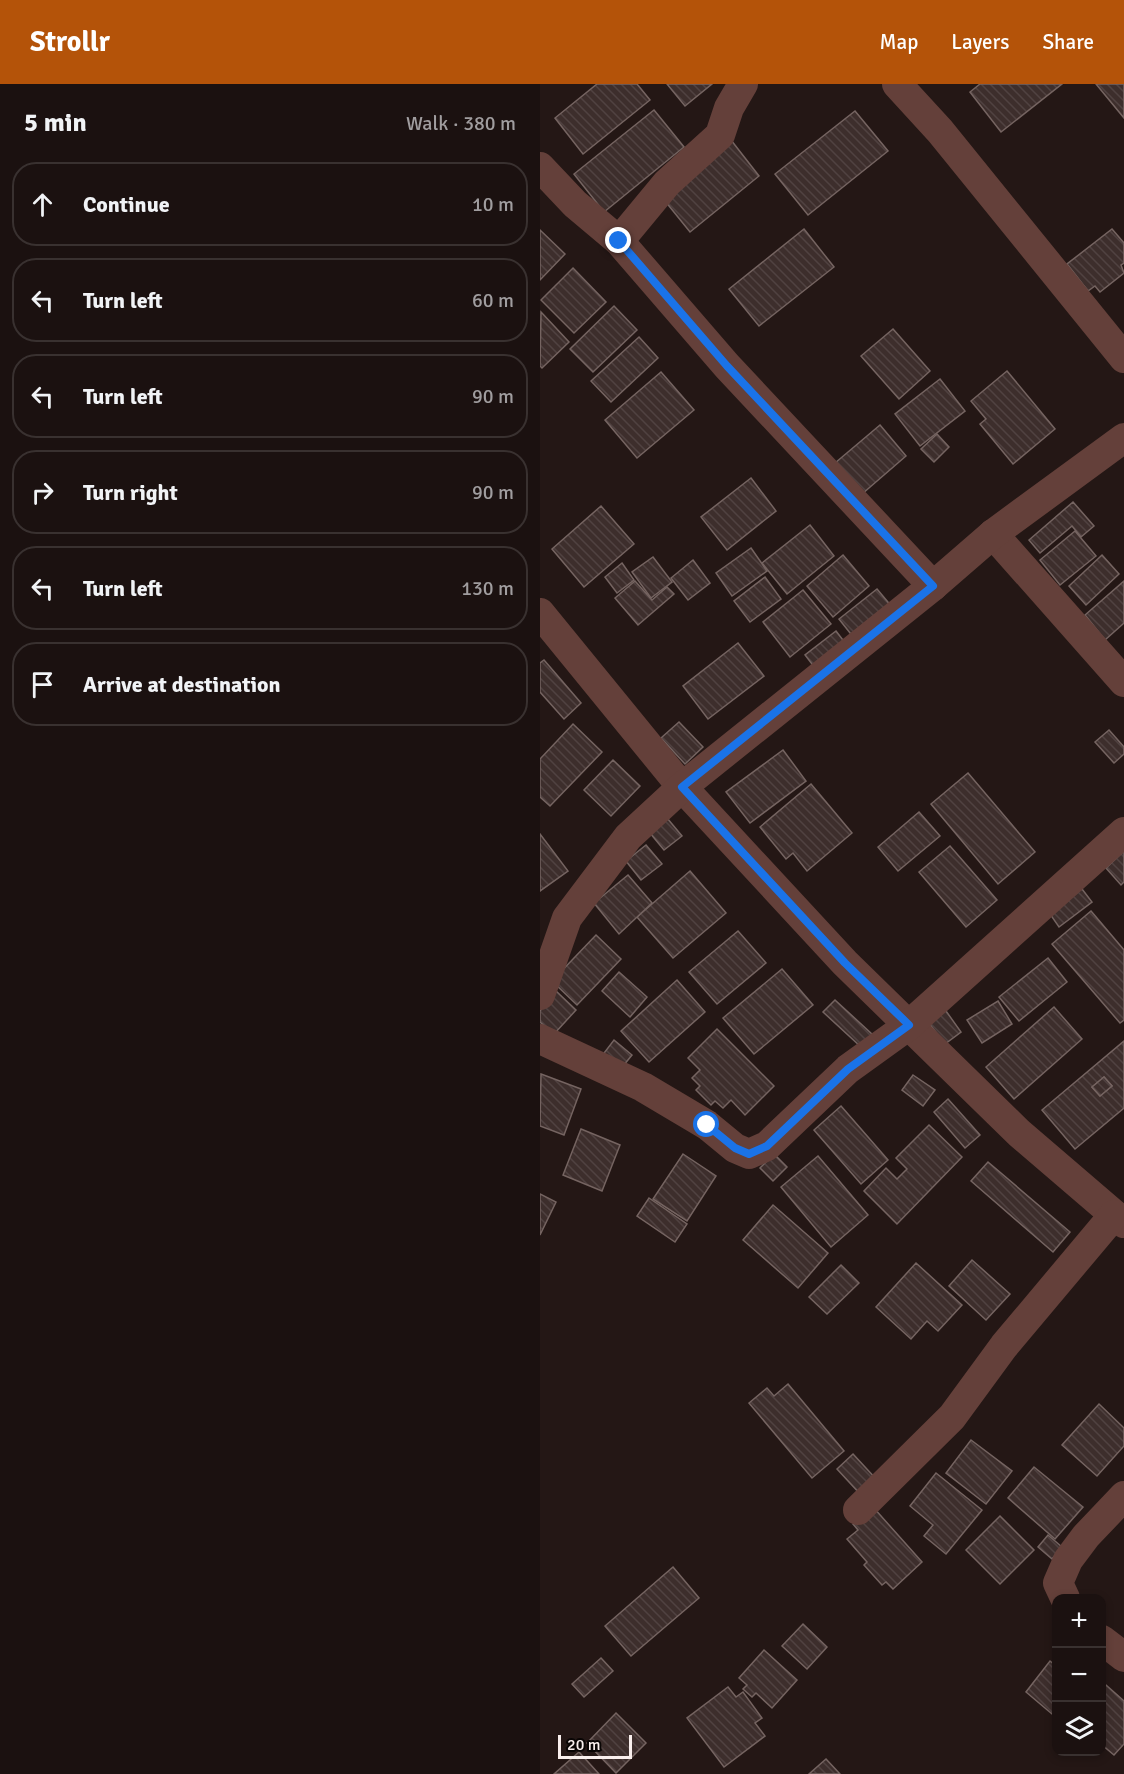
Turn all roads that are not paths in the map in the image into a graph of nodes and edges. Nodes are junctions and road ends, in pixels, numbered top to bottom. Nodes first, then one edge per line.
1 (743, 84) edge
2 (897, 84) edge
3 (540, 167) edge
4 (619, 241) junction
5 (1124, 358) edge
6 (1124, 438) edge
7 (993, 534) junction
8 (933, 586) junction
9 (540, 614) edge
10 (1124, 682) edge
11 (682, 787) junction
12 (1124, 832) edge
13 (540, 995) edge
14 (909, 1025) junction
15 (540, 1039) edge
16 (1119, 1219) edge
17 (1124, 1496) edge
18 (858, 1510) dead end
19 (1063, 1594) edge
20 (1106, 1644) edge
21 (1124, 1657) edge

1 - 4 street
2 - 5 street
3 - 4 street
4 - 8 street
6 - 7 street
7 - 8 street
7 - 10 street
8 - 11 street
9 - 11 street
11 - 13 street
11 - 14 street
12 - 14 street
14 - 15 street
14 - 16 street
16 - 18 street
17 - 19 street
20 - 21 street

